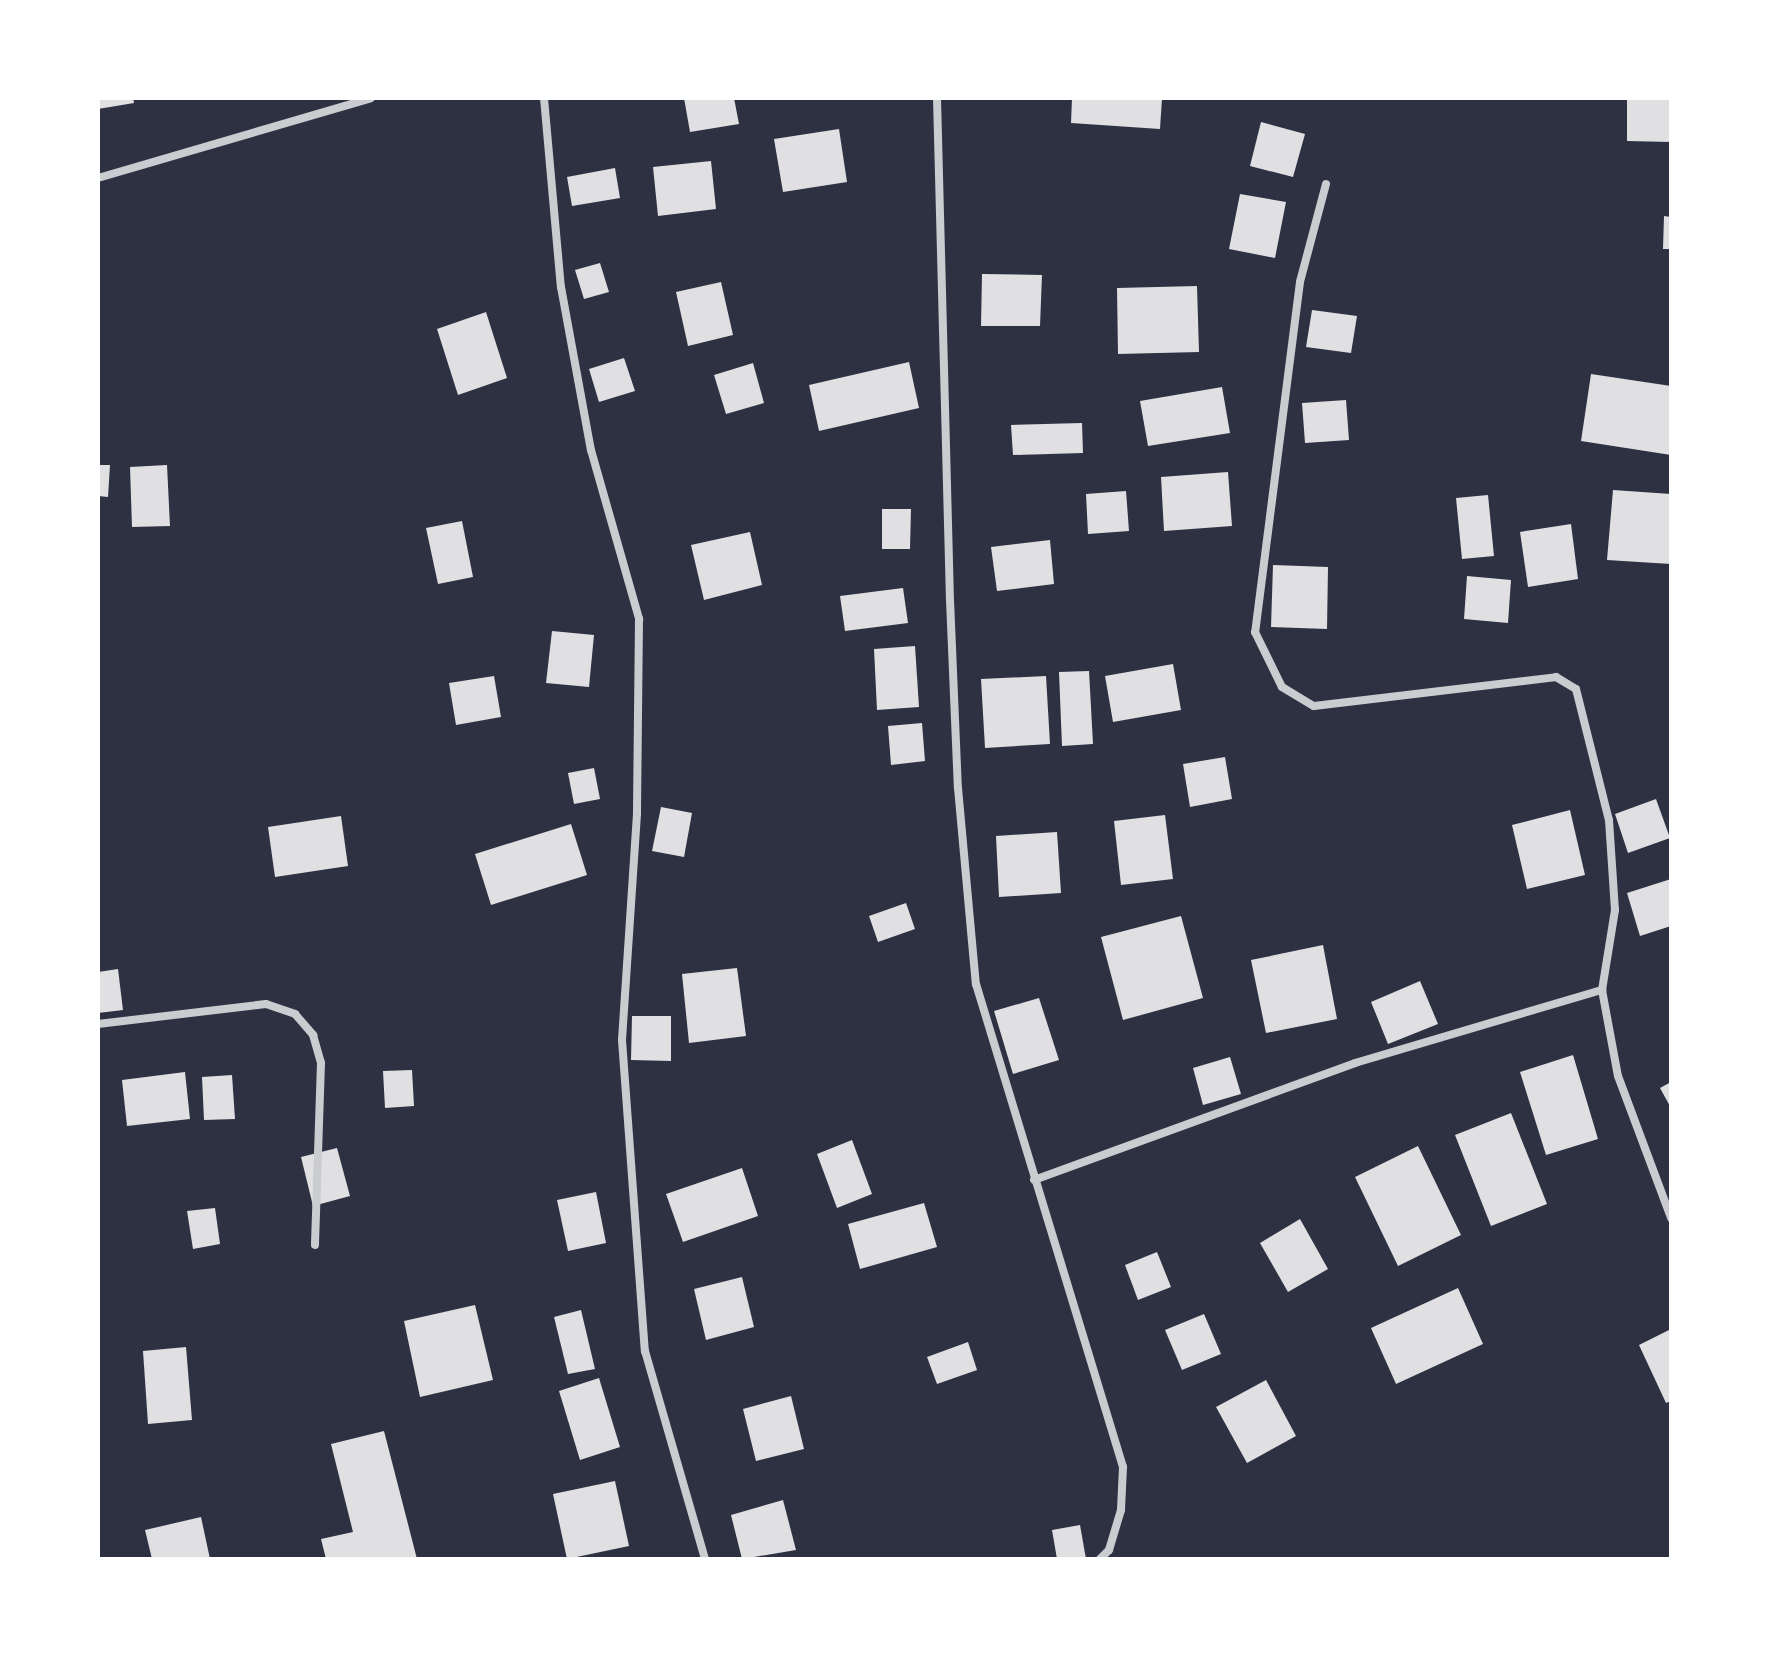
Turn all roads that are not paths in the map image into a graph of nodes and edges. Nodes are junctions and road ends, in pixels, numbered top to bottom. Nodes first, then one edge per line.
1 (371, 98) edge
2 (544, 98) edge
3 (937, 98) edge
4 (98, 178) edge
5 (1326, 184) dead end
6 (1602, 990) junction
7 (98, 1024) edge
8 (1034, 1180) junction
9 (1671, 1218) edge
10 (315, 1245) dead end
11 (705, 1559) edge
12 (1100, 1559) edge

1 - 4 street
2 - 11 street
3 - 8 street
5 - 6 street
6 - 8 street
6 - 9 street
7 - 10 street
8 - 12 street

